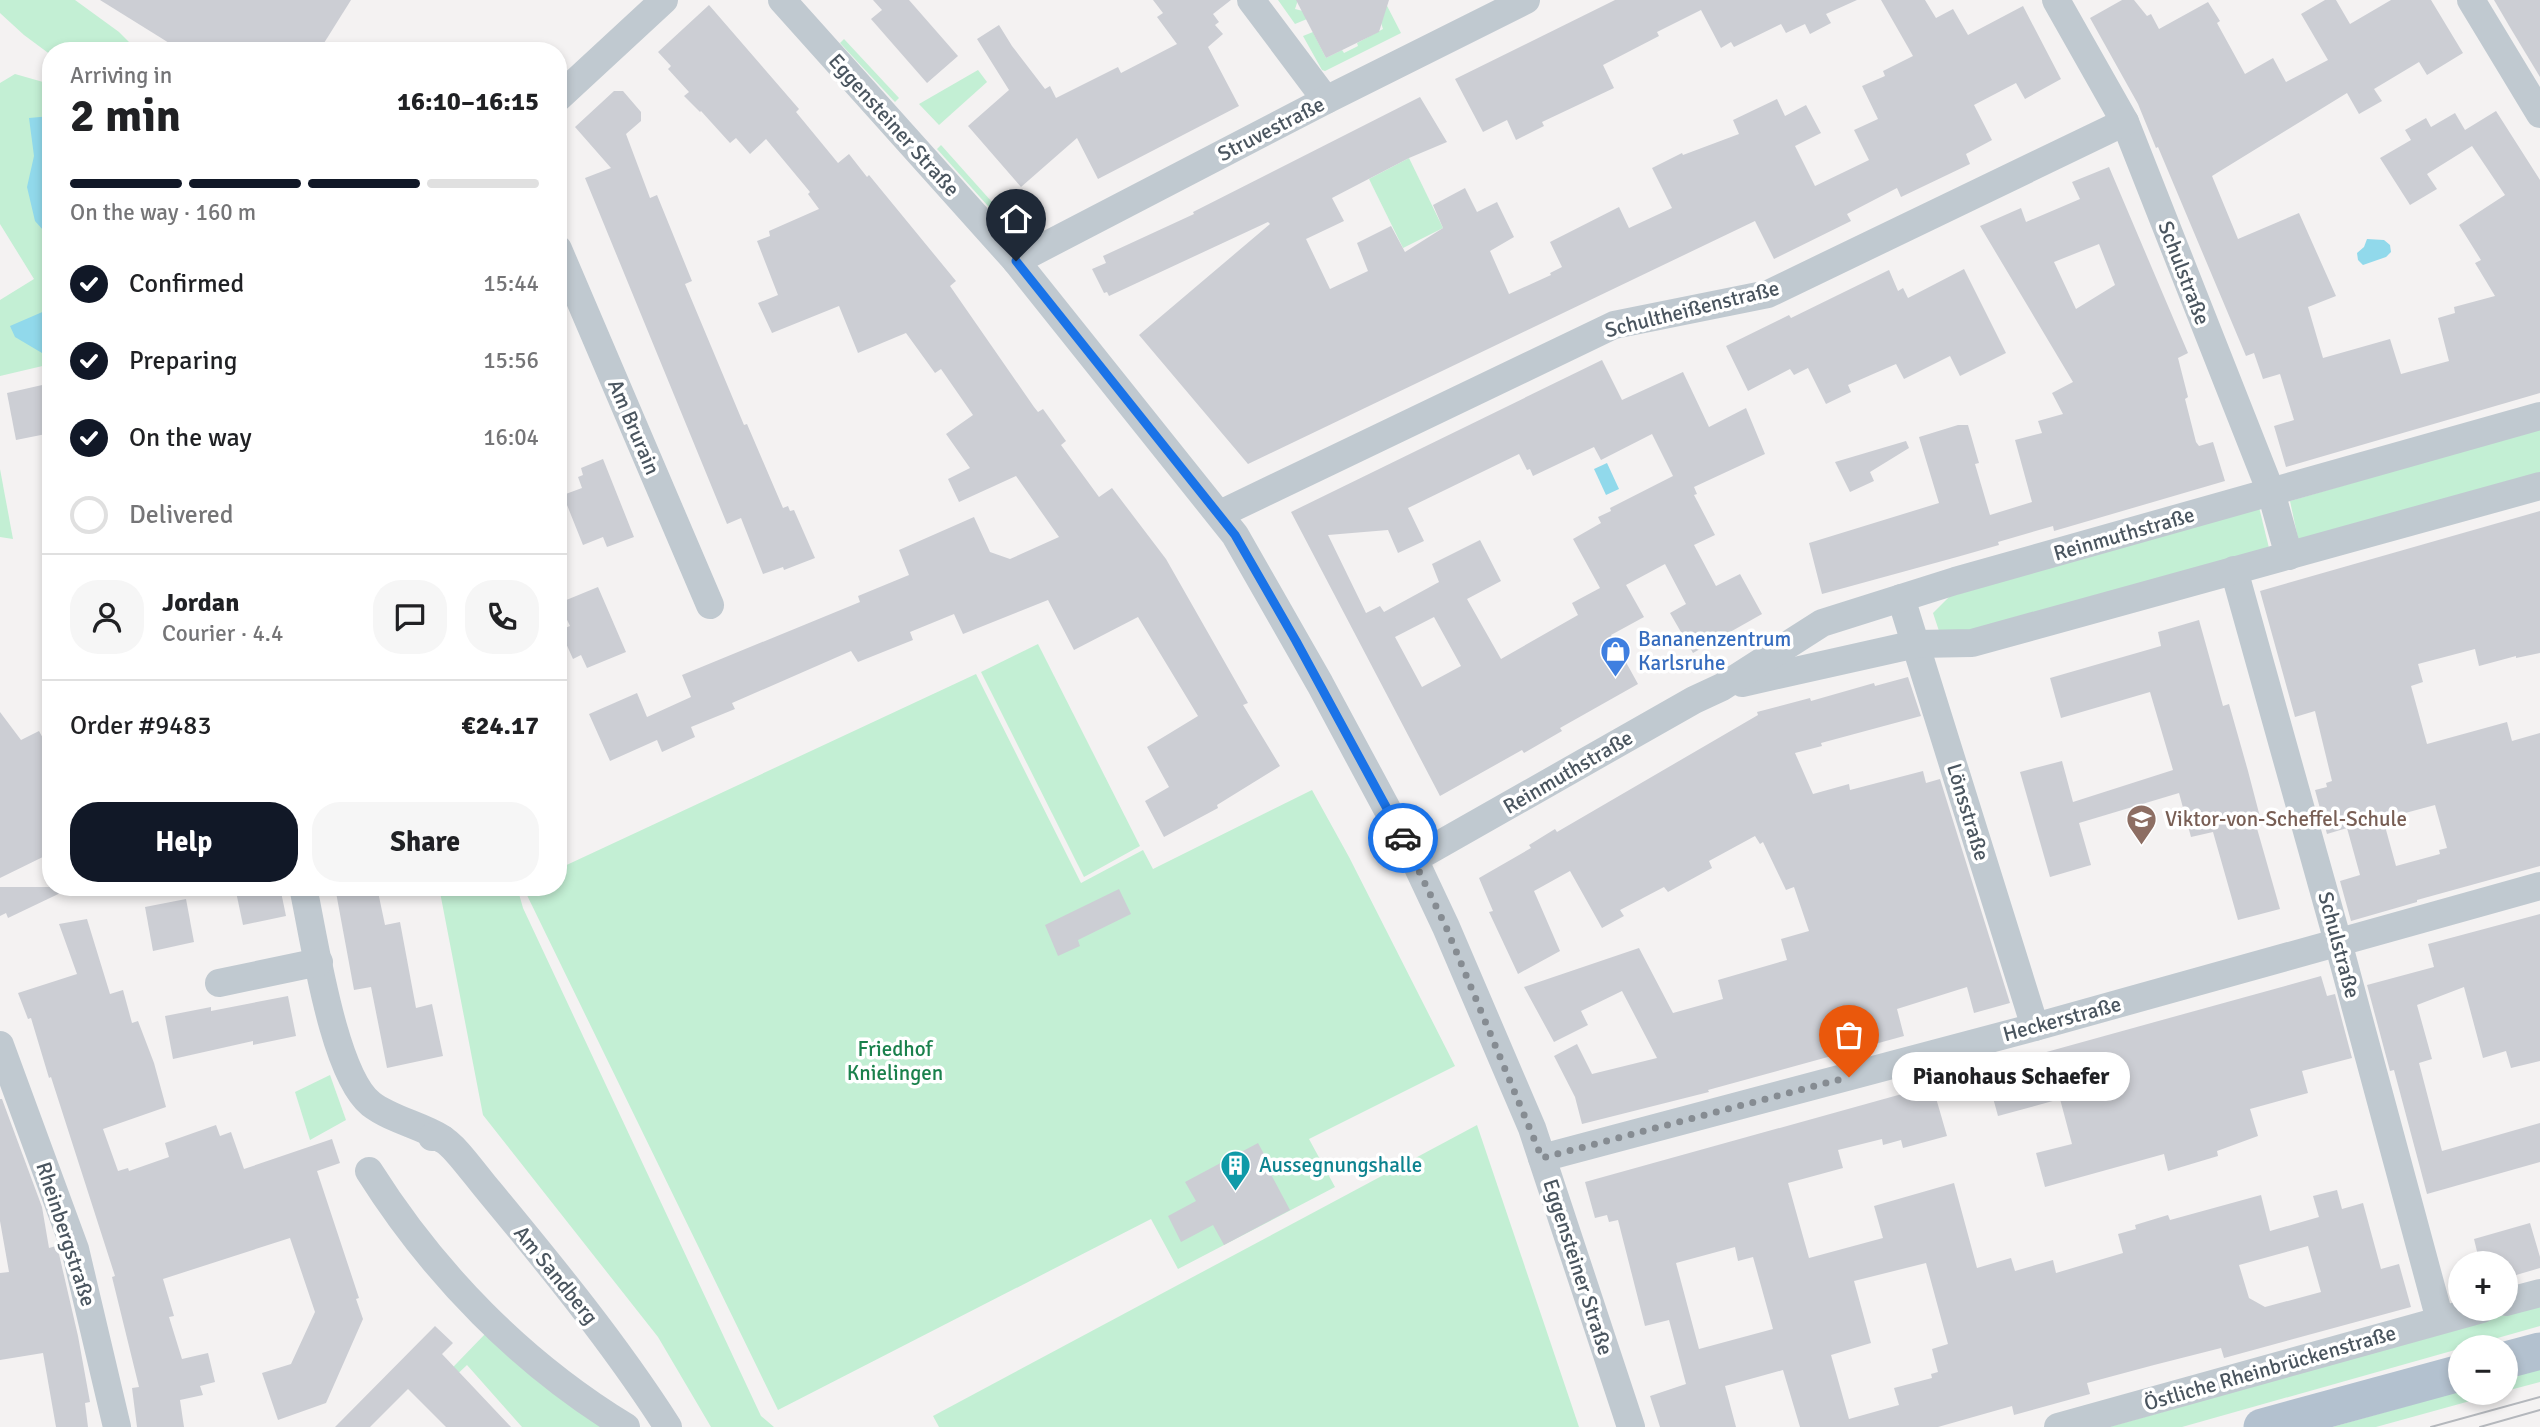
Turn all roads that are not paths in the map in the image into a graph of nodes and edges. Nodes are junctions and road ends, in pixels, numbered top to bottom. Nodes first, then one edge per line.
1 (664, 0) edge
2 (782, 0) edge
3 (1251, 0) edge
4 (1526, 0) edge
5 (2056, 0) edge
6 (2471, 0) edge
7 (567, 91) edge
8 (1326, 100) junction
9 (2540, 114) edge
10 (2126, 122) junction
11 (1016, 261) junction
12 (567, 270) edge
13 (2540, 416) edge
14 (2540, 486) edge
15 (2270, 492) junction
16 (1220, 514) junction
17 (2289, 556) junction
18 (2234, 570) junction
19 (1901, 598) junction
20 (710, 605) dead end
21 (1916, 644) junction
22 (1722, 687) junction
23 (1414, 859) junction
24 (2540, 886) edge
25 (305, 896) edge
26 (2338, 942) junction
27 (318, 962) junction
28 (219, 983) dead end
29 (2035, 1027) junction
30 (0, 1045) edge
31 (1542, 1158) junction
32 (369, 1171) dead end
33 (2540, 1293) edge
34 (2518, 1299) edge
35 (2448, 1318) edge
36 (2440, 1320) junction
37 (2540, 1350) edge
38 (2518, 1356) edge
39 (2448, 1376) edge
40 (117, 1427) edge
41 (626, 1427) edge
42 (668, 1427) edge
43 (1631, 1427) edge
44 (2058, 1427) edge
45 (2262, 1427) edge

1 - 7 street
2 - 11 street, Eggensteiner Straße
3 - 8 street
4 - 8 street, Struvestraße
5 - 10 street, Schulstraße
6 - 9 street
8 - 11 street, Struvestraße
10 - 15 street, Schulstraße
10 - 16 street, Schultheißenstraße
11 - 16 street, Eggensteiner Straße
12 - 20 street, Am Brurain
13 - 15 street, Reinmuthstraße
14 - 17 street, Reinmuthstraße
15 - 17 street, Schulstraße
15 - 19 street, Reinmuthstraße
16 - 23 street, Eggensteiner Straße
17 - 18 street, Reinmuthstraße
18 - 21 street, Reinmuthstraße
18 - 26 street, Schulstraße
19 - 21 street, Lönsstraße
19 - 22 street, Reinmuthstraße
21 - 22 street, Reinmuthstraße
21 - 29 street, Lönsstraße
22 - 23 street, Reinmuthstraße
23 - 31 street, Eggensteiner Straße
24 - 26 street, Heckerstraße
25 - 27 street
26 - 29 street, Heckerstraße
26 - 36 street, Schulstraße
27 - 28 street
27 - 42 street, Am Sandberg
29 - 31 street, Heckerstraße
30 - 40 street, Rheinbergstraße
31 - 43 street, Eggensteiner Straße
32 - 41 street
33 - 34 street
35 - 36 street, Östliche Rheinbrückenstraße
36 - 44 street, Östliche Rheinbrückenstraße
37 - 38 main road
39 - 45 main road

